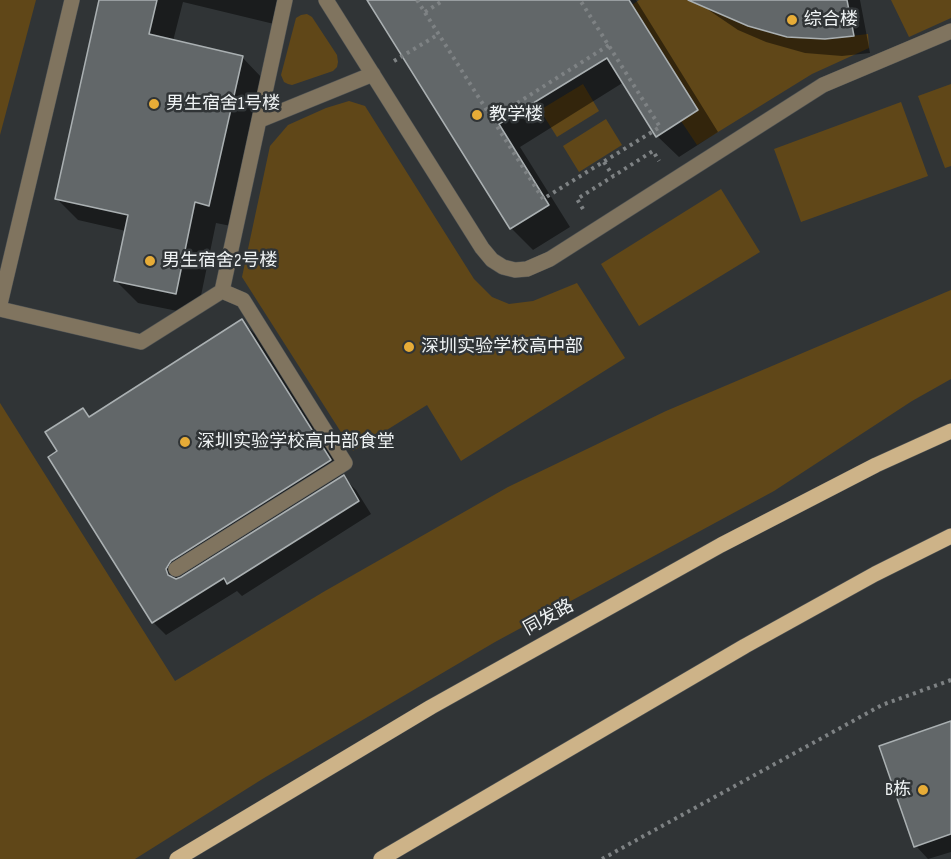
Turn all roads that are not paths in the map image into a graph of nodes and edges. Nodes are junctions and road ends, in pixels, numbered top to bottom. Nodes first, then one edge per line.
1 (72, 0) edge
2 (285, 0) edge
3 (326, 0) edge
4 (951, 31) edge
5 (373, 74) junction
6 (260, 120) junction
7 (222, 291) junction
8 (0, 304) edge
9 (0, 309) edge
10 (951, 431) edge
11 (951, 536) edge
12 (176, 569) dead end
13 (177, 859) edge
14 (381, 859) edge

1 - 8 lane
2 - 6 lane
3 - 5 lane
4 - 5 lane
5 - 6 lane
6 - 7 lane
7 - 9 lane
7 - 12 lane
10 - 13 main road, 同发路
11 - 14 main road

